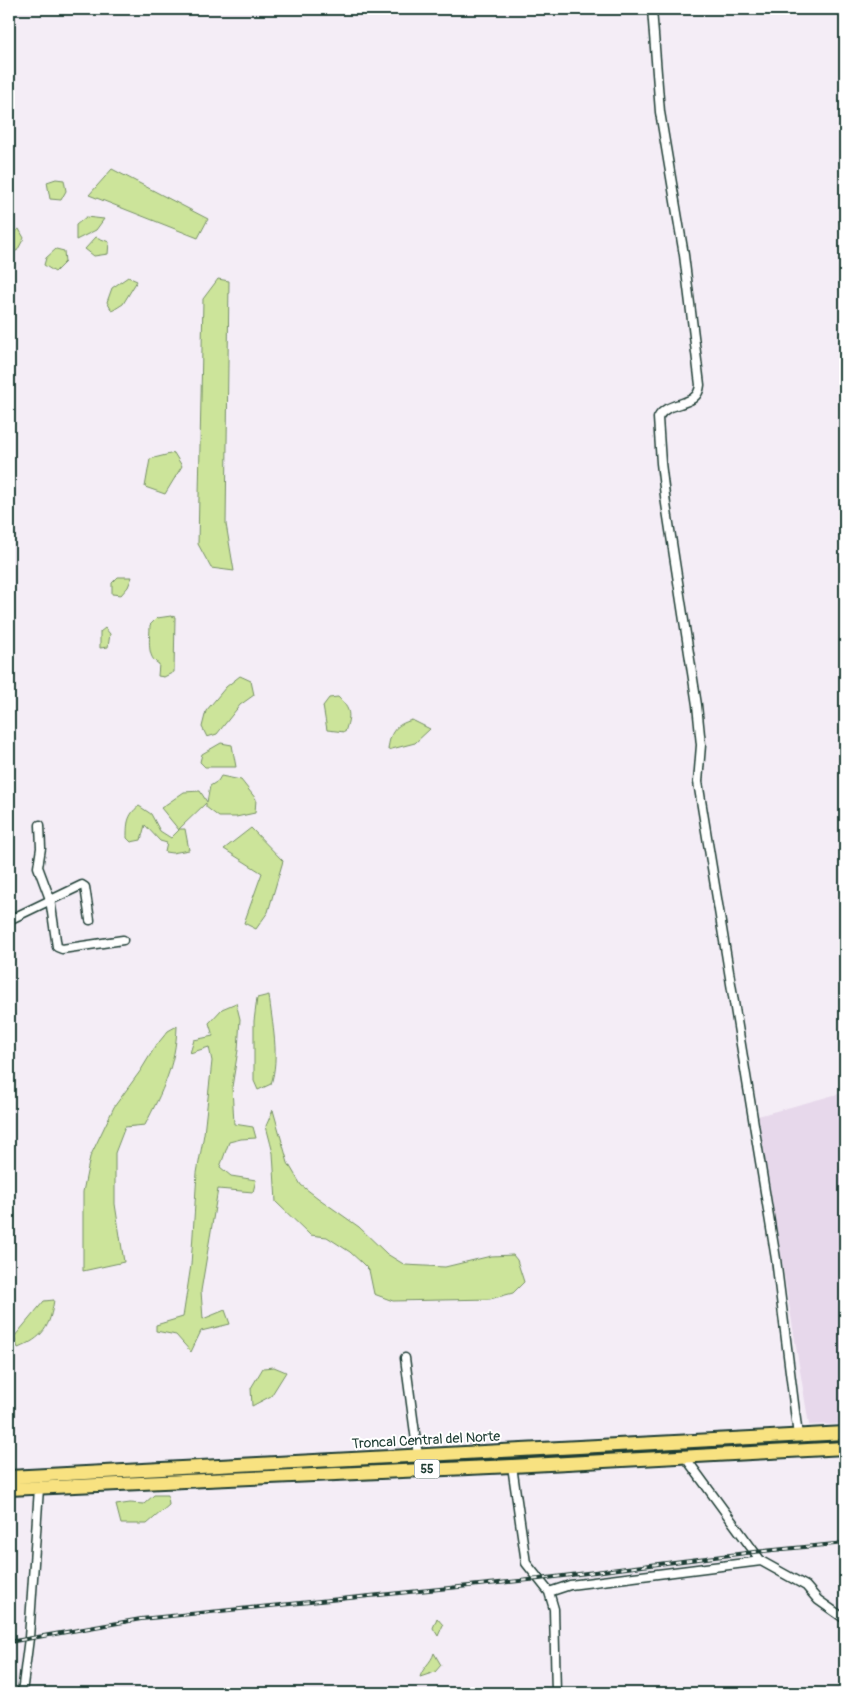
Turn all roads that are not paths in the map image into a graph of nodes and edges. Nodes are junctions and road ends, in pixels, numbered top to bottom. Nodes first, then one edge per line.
1 (652, 9) edge
2 (40, 825) dead end
3 (50, 899) junction
4 (9, 920) edge
5 (90, 920) dead end
6 (123, 940) dead end
7 (405, 1358) dead end
8 (845, 1433) edge
9 (798, 1436) junction
10 (845, 1448) edge
11 (418, 1456) junction
12 (686, 1457) junction
13 (512, 1466) junction
14 (9, 1478) edge
15 (39, 1488) junction
16 (9, 1489) edge
17 (761, 1561) junction
18 (549, 1592) junction
19 (845, 1619) edge
20 (22, 1693) edge
21 (556, 1693) edge

1 - 9 street
2 - 3 street
3 - 4 street
3 - 5 street
3 - 6 street
7 - 11 street
8 - 9 highway, Troncal Central del Norte / 55
9 - 11 highway, Troncal Central del Norte / 55
10 - 12 highway, Troncal Central del Norte / 55
11 - 14 highway, Troncal Central del Norte / 55
12 - 13 highway, Troncal Central del Norte / 55
12 - 17 street
13 - 15 highway, Troncal Central del Norte / 55
13 - 18 street
15 - 16 highway, Troncal Central del Norte / 55
15 - 20 street
17 - 18 street
17 - 19 street
18 - 21 street

